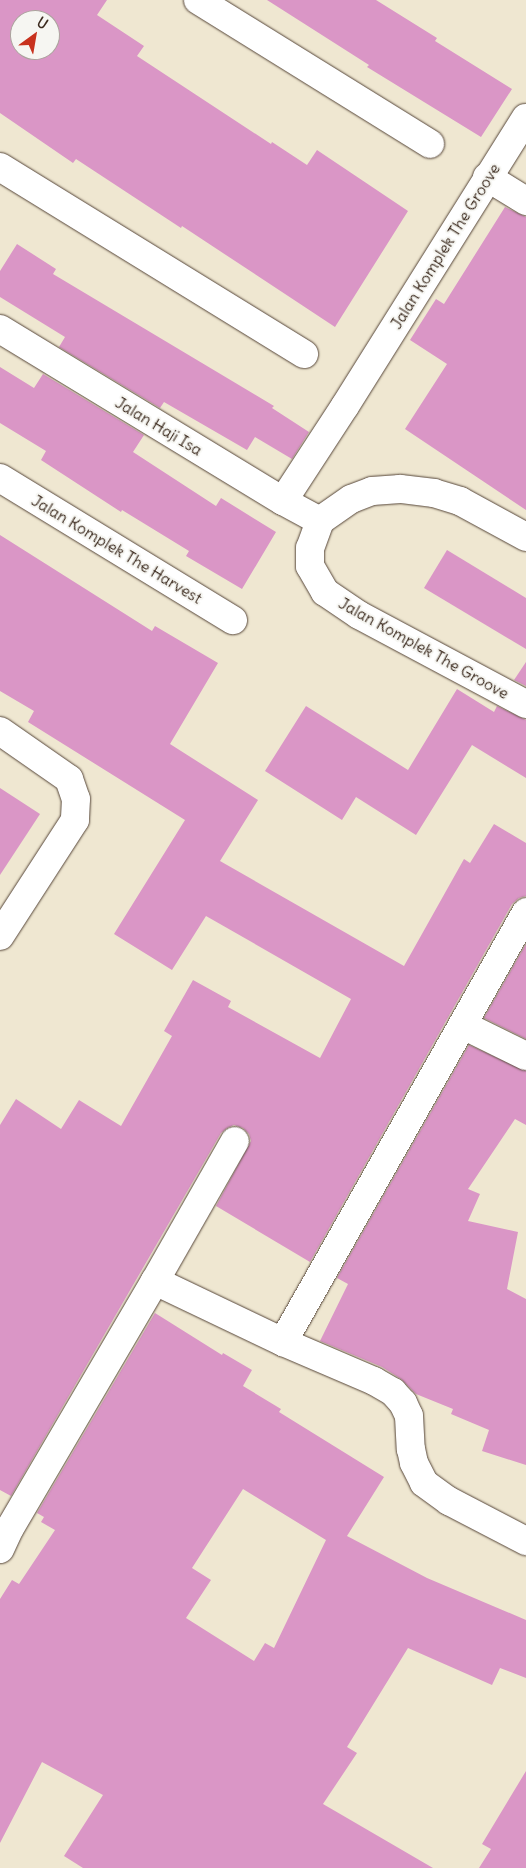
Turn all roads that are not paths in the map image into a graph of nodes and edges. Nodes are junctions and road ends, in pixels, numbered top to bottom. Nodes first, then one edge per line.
1 (198, 0) edge
2 (526, 118) edge
3 (430, 144) dead end
4 (0, 167) edge
5 (487, 177) junction
6 (526, 201) edge
7 (0, 329) edge
8 (304, 354) dead end
9 (0, 478) edge
10 (283, 501) junction
11 (320, 521) junction
12 (526, 536) edge
13 (233, 620) dead end
14 (526, 704) edge
15 (0, 731) edge
16 (526, 912) edge
17 (0, 936) edge
18 (463, 1025) junction
19 (526, 1056) edge
20 (235, 1141) dead end
21 (155, 1281) junction
22 (283, 1342) junction
23 (526, 1541) edge
24 (0, 1549) edge

1 - 3 street
2 - 5 street, Jalan Komplek The Groove
4 - 8 street
5 - 6 street
5 - 10 street, Jalan Komplek The Groove
7 - 10 street, Jalan Haji Isa
9 - 13 street, Jalan Komplek The Harvest
10 - 11 street, Jalan Haji Isa
11 - 12 street
11 - 14 street, Jalan Komplek The Groove
15 - 17 street
16 - 18 street
18 - 19 street
18 - 22 street
20 - 21 street
21 - 22 street
21 - 24 street
22 - 23 street

